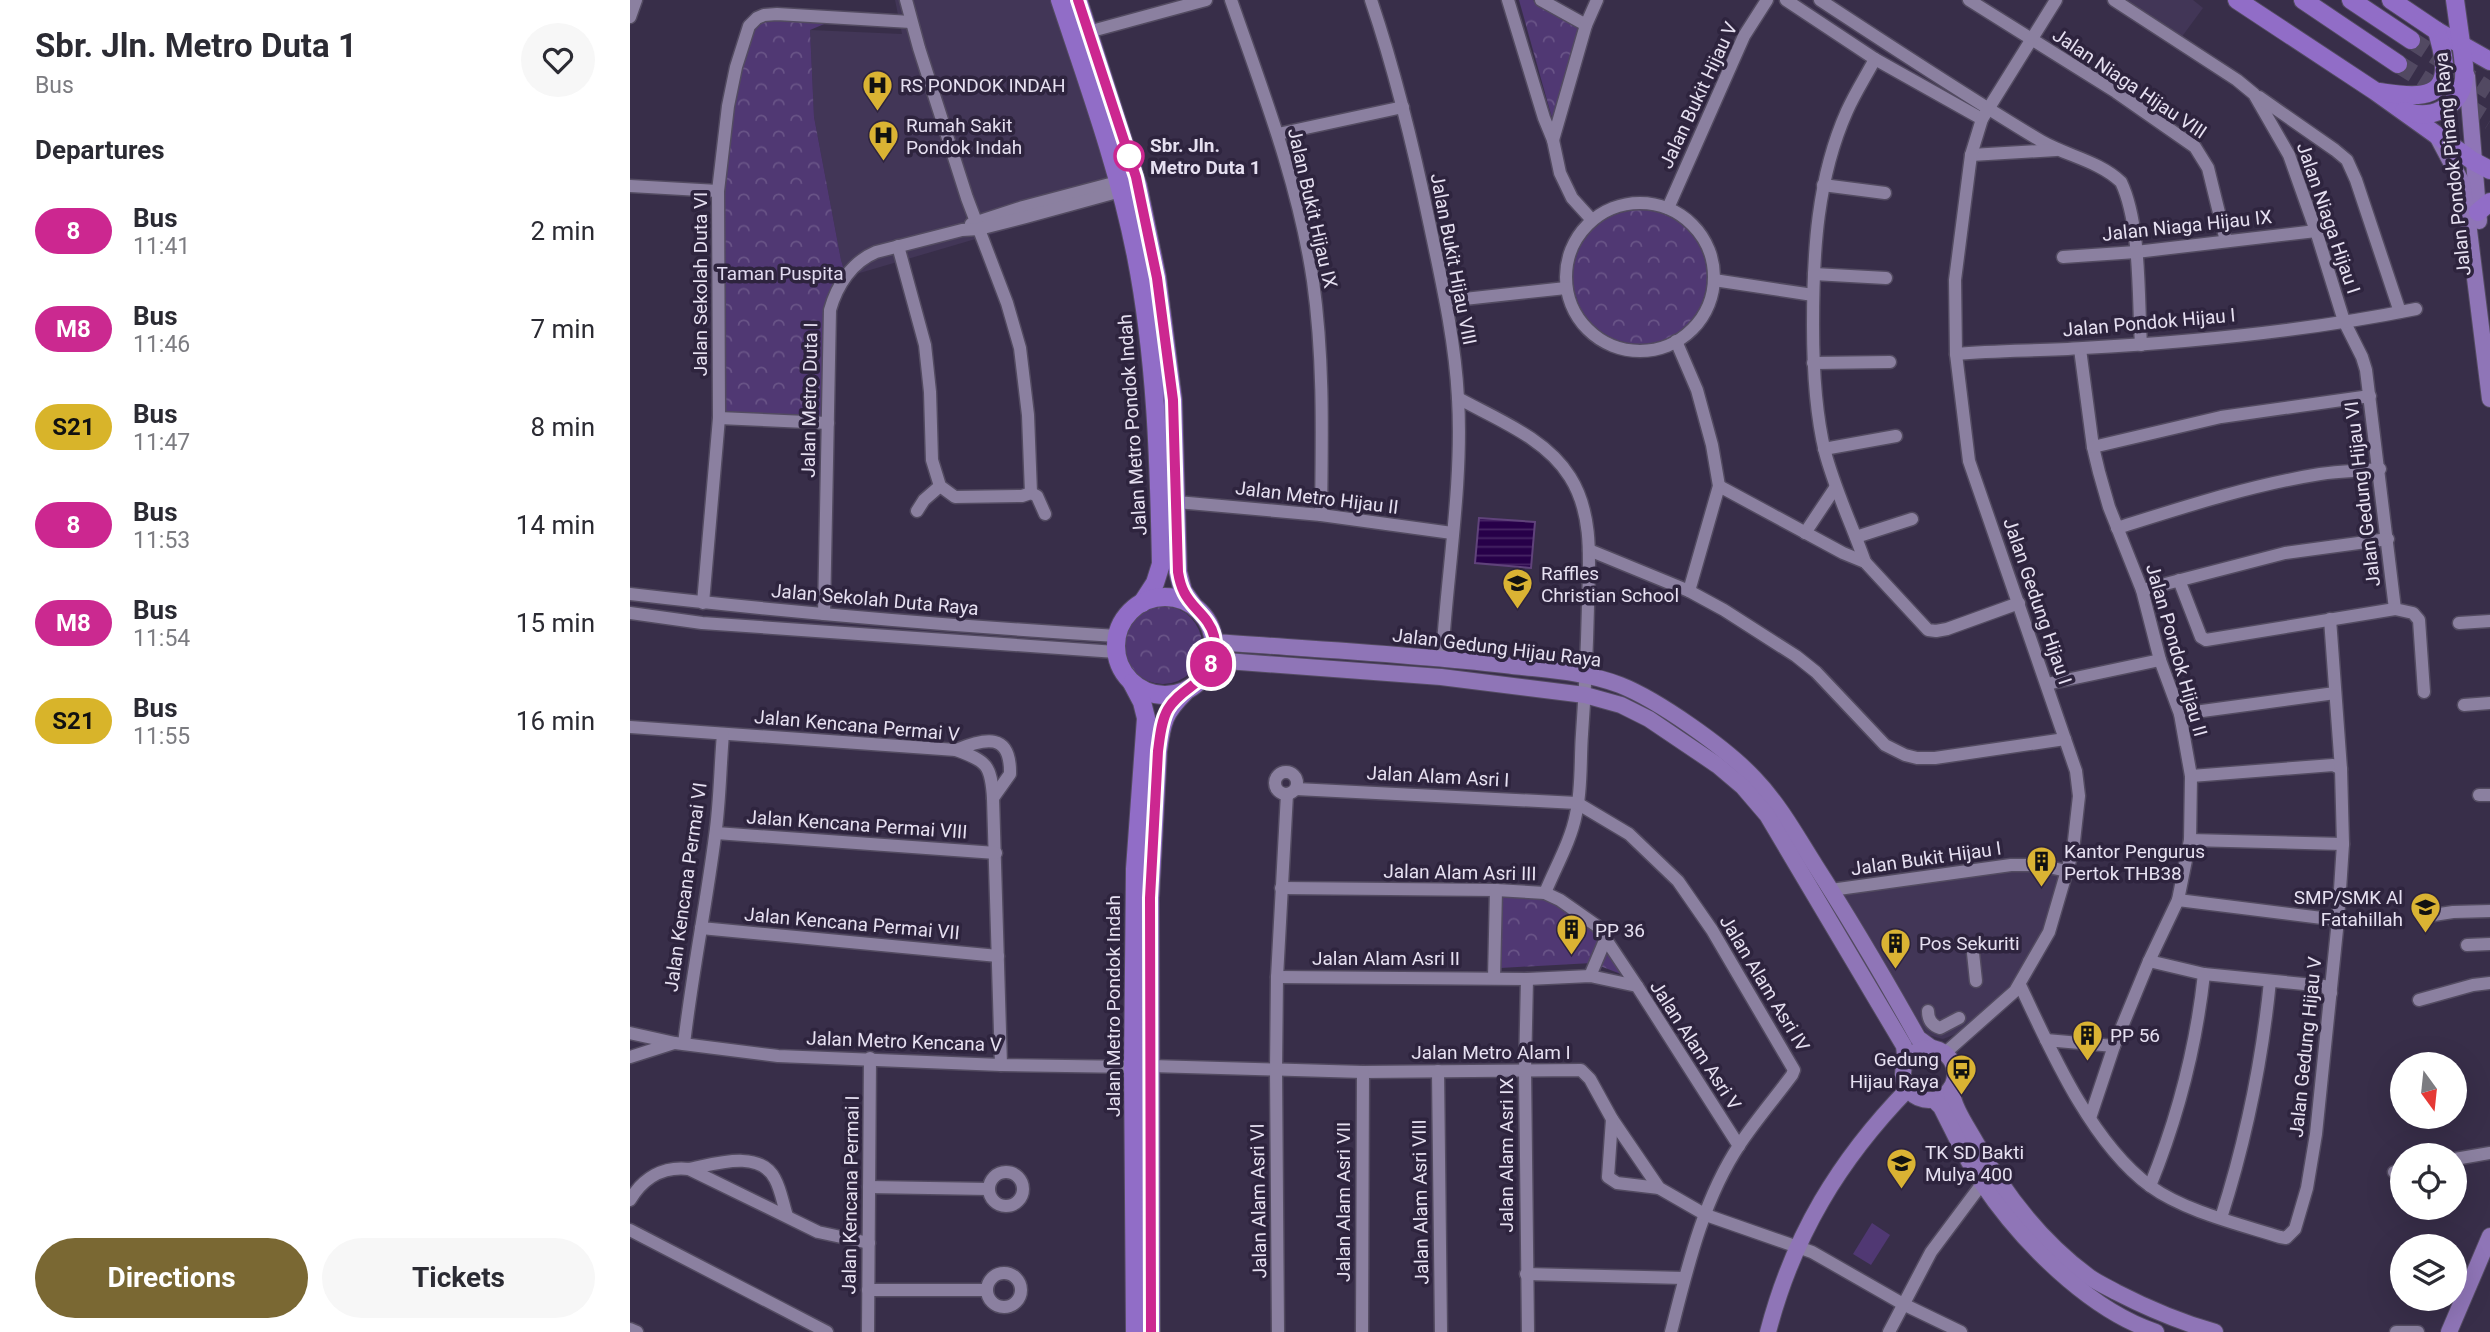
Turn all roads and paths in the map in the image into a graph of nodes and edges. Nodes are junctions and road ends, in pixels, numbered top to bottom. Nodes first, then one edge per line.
1 (636, 0) edge
2 (906, 0) edge
3 (1060, 0) edge
4 (1077, 0) edge
5 (1206, 0) edge
6 (1231, 0) edge
7 (1371, 0) edge
8 (1508, 0) edge
9 (1541, 0) edge
10 (1597, 0) edge
11 (1767, 0) edge
12 (1786, 0) edge
13 (1820, 0) edge
14 (1969, 0) edge
15 (2056, 0) edge
16 (2114, 0) edge
17 (2237, 0) edge
18 (2302, 0) edge
19 (2351, 0) edge
20 (2391, 0) edge
21 (2455, 0) edge
22 (1832, 8) junction
23 (630, 17) edge
24 (911, 22) junction
25 (1822, 23) junction
26 (1586, 25) junction
27 (2437, 31) junction
28 (1088, 32) junction
29 (2032, 39) junction
30 (2411, 40) tunnel mouth
31 (2461, 44) junction
32 (1875, 59) junction
33 (2490, 61) edge
34 (2398, 64) tunnel mouth
35 (2466, 70) junction
36 (2375, 91) junction
37 (2254, 94) junction
38 (1403, 107) junction
39 (2401, 110) junction
40 (1990, 115) junction
41 (1278, 134) junction
42 (2437, 136) junction
43 (1553, 140) junction
44 (2056, 150) junction
45 (1971, 155) junction
46 (2473, 161) junction
47 (2490, 170) edge
48 (1128, 184) junction
49 (630, 186) edge
50 (1823, 186) junction
51 (718, 191) junction
52 (1885, 193) dead end
53 (2484, 207) edge
54 (1668, 208) junction
55 (1592, 220) junction
56 (978, 225) junction
57 (2316, 231) junction
58 (2226, 241) junction
59 (898, 246) junction
60 (2136, 252) junction
61 (2063, 257) dead end
62 (1814, 274) junction
63 (2480, 277) junction
64 (1885, 278) dead end
65 (1714, 281) junction
66 (1566, 288) junction
67 (1813, 295) junction
68 (1447, 301) junction
69 (2486, 308) edge
70 (2416, 309) dead end
71 (2400, 312) junction
72 (2344, 321) junction
73 (2490, 324) edge
74 (1676, 341) junction
75 (2141, 345) junction
76 (2080, 349) junction
77 (1956, 354) junction
78 (1890, 362) dead end
79 (1813, 363) junction
80 (2370, 396) junction
81 (1458, 398) junction
82 (2490, 399) edge
83 (719, 418) junction
84 (828, 423) junction
85 (1896, 436) dead end
86 (2093, 447) junction
87 (1824, 449) junction
88 (2380, 469) junction
89 (940, 486) junction
90 (1719, 486) junction
91 (1835, 488) junction
92 (1031, 493) junction
93 (1177, 502) junction
94 (917, 511) dead end
95 (1045, 514) dead end
96 (1321, 515) junction
97 (1912, 519) dead end
98 (2117, 528) junction
99 (1452, 533) junction
100 (1805, 533) junction
101 (1856, 537) junction
102 (2388, 539) junction
103 (1589, 550) junction
104 (1865, 562) junction
105 (2179, 580) junction
106 (2142, 590) junction
107 (1689, 591) junction
108 (630, 594) edge
109 (703, 603) junction
110 (1142, 603) junction
111 (2019, 603) junction
112 (1192, 605) junction
113 (2395, 609) junction
114 (630, 613) edge
115 (824, 614) junction
116 (2330, 619) junction
117 (2490, 621) edge
118 (2459, 623) dead end
119 (1091, 635) junction
120 (1215, 642) junction
121 (1237, 643) junction
122 (1116, 644) junction
123 (1088, 650) junction
124 (1442, 658) junction
125 (1213, 660) junction
126 (1237, 660) junction
127 (2160, 660) junction
128 (1586, 675) junction
129 (1132, 683) junction
130 (2047, 684) junction
131 (1185, 692) junction
132 (2424, 692) dead end
133 (2335, 693) junction
134 (1586, 695) junction
135 (2490, 703) edge
136 (2464, 705) dead end
137 (2180, 714) junction
138 (630, 727) edge
139 (723, 734) junction
140 (2065, 739) junction
141 (956, 750) junction
142 (2341, 769) junction
143 (2191, 776) junction
144 (993, 798) junction
145 (1577, 803) junction
146 (716, 833) junction
147 (2190, 840) junction
148 (2343, 845) junction
149 (996, 853) junction
150 (2067, 871) junction
151 (1281, 888) junction
152 (1496, 890) junction
153 (1831, 890) junction
154 (1545, 893) junction
155 (2178, 900) junction
156 (2490, 911) edge
157 (2427, 916) dead end
158 (2338, 920) junction
159 (701, 928) junction
160 (1606, 938) junction
161 (2490, 944) edge
162 (2467, 945) dead end
163 (1973, 953) dead end
164 (998, 956) junction
165 (2149, 961) junction
166 (2204, 974) junction
167 (1590, 976) junction
168 (1277, 977) junction
169 (1494, 978) junction
170 (1527, 979) junction
171 (2270, 981) junction
172 (1976, 982) dead end
173 (2490, 984) edge
174 (2020, 985) junction
175 (1637, 986) junction
176 (2332, 993) junction
177 (2419, 1000) dead end
178 (1928, 1011) dead end
179 (1959, 1018) dead end
180 (630, 1033) edge
181 (2046, 1040) junction
182 (680, 1044) junction
183 (2114, 1046) junction
184 (1939, 1051) junction
185 (630, 1057) edge
186 (870, 1058) junction
187 (1906, 1063) junction
188 (1001, 1065) junction
189 (1142, 1067) junction
190 (1276, 1070) junction
191 (1525, 1070) junction
192 (1363, 1072) junction
193 (1438, 1072) junction
194 (1951, 1088) junction
195 (1908, 1089) junction
196 (1934, 1100) junction
197 (2090, 1118) junction
198 (1612, 1119) junction
199 (1739, 1146) junction
200 (2490, 1153) edge
201 (2467, 1157) edge
202 (689, 1170) junction
203 (1987, 1177) junction
204 (2150, 1186) junction
205 (869, 1187) junction
206 (1659, 1188) junction
207 (989, 1189) dead end
208 (630, 1200) edge
209 (1706, 1215) junction
210 (787, 1216) junction
211 (2221, 1218) junction
212 (630, 1230) edge
213 (2490, 1236) edge
214 (869, 1243) junction
215 (1797, 1245) junction
216 (2490, 1257) edge
217 (1526, 1274) junction
218 (1684, 1278) junction
219 (868, 1290) junction
220 (987, 1290) dead end
221 (1903, 1304) junction
222 (630, 1329) edge
223 (2148, 1331) edge
224 (637, 1332) edge
225 (827, 1332) edge
226 (868, 1332) edge
227 (1135, 1332) edge
228 (1151, 1332) edge
229 (1279, 1332) edge
230 (1363, 1332) edge
231 (1441, 1332) edge
232 (1528, 1332) edge
233 (1671, 1332) edge
234 (1768, 1332) edge
235 (1889, 1332) edge
236 (1961, 1332) edge
237 (2215, 1332) edge
238 (2396, 1332) edge
239 (2418, 1332) edge
240 (2449, 1332) edge
241 (2459, 1332) edge

1 - 23 street
2 - 24 street
3 - 48 highway, Jalan Metro Pondok Indah
4 - 28 highway, Jalan Metro Pondok Indah
5 - 28 street
6 - 41 street, Jalan Bukit Hijau IX
7 - 38 street, Jalan Bukit Hijau VIII
8 - 43 street
9 - 26 street
10 - 26 street
11 - 54 street, Jalan Bukit Hijau V
12 - 25 street
13 - 22 street
14 - 29 street, Jalan Niaga Hijau VIII
15 - 29 street, Jalan Gedung Hijau I
16 - 37 street, Jalan Niaga Hijau I
17 - 36 highway
18 - 34 highway
19 - 30 highway
20 - 27 highway
21 - 31 highway, Jalan Pondok Pinang Raya
22 - 25 street
22 - 40 street
24 - 51 street, Jalan Sekolah Duta VI
24 - 56 street
25 - 32 street
26 - 43 street
27 - 31 highway
27 - 36 highway
28 - 48 highway, Jalan Metro Pondok Indah
29 - 40 street, Jalan Gedung Hijau I
29 - 58 street, Jalan Niaga Hijau VIII
31 - 33 highway
31 - 35 highway, Jalan Pondok Pinang Raya
32 - 40 street
32 - 50 street
35 - 39 highway
35 - 46 main road, Jalan Pondok Pinang Raya
36 - 39 highway
37 - 57 street, Jalan Niaga Hijau I
37 - 71 street
38 - 41 street
38 - 68 street, Jalan Bukit Hijau VIII
39 - 42 highway
40 - 44 street
40 - 45 street, Jalan Gedung Hijau I
41 - 96 street, Jalan Bukit Hijau IX
42 - 46 highway
42 - 63 main road, Jalan Pondok Pinang Raya
43 - 55 street
44 - 45 street
44 - 60 street
45 - 77 street, Jalan Gedung Hijau I
46 - 47 highway
46 - 53 main road, Jalan Pondok Pinang Raya
48 - 56 street, Jalan Metro Duta I
48 - 93 highway, Jalan Metro Pondok Indah
48 - 110 highway, Jalan Metro Pondok Indah
49 - 51 street
50 - 52 street
50 - 62 street
51 - 83 street, Jalan Sekolah Duta VI
53 - 63 main road, Jalan Pondok Pinang Raya
54 - 55 street
54 - 65 street
55 - 66 street
56 - 59 street, Jalan Metro Duta I
56 - 92 street
57 - 58 street, Jalan Niaga Hijau IX
57 - 72 street, Jalan Niaga Hijau I
58 - 60 street, Jalan Niaga Hijau IX
59 - 84 street, Jalan Metro Duta I
59 - 89 street
60 - 61 street, Jalan Niaga Hijau IX
60 - 75 street
62 - 64 street
62 - 67 street
63 - 69 main road, Jalan Pondok Pinang Raya
65 - 67 street
65 - 74 street
66 - 68 street
66 - 74 street
67 - 79 street
68 - 81 street, Jalan Bukit Hijau VIII
69 - 73 main road, Jalan Pondok Pinang Raya
69 - 82 main road, Jalan Pondok Pinang Raya
70 - 71 street, Jalan Pondok Hijau I
71 - 72 street, Jalan Pondok Hijau I
72 - 75 street, Jalan Pondok Hijau I
72 - 80 street, Jalan Gedung Hijau VI
74 - 90 street
75 - 76 street, Jalan Pondok Hijau I
76 - 77 street, Jalan Pondok Hijau I
76 - 86 street, Jalan Pondok Hijau II
77 - 111 street, Jalan Gedung Hijau I
78 - 79 street
79 - 87 street
80 - 86 street
80 - 88 street, Jalan Gedung Hijau VI
81 - 99 street, Jalan Bukit Hijau VIII
81 - 103 street
83 - 84 street
83 - 109 street, Jalan Sekolah Duta VI
84 - 115 street, Jalan Metro Duta I
85 - 87 street
86 - 98 street, Jalan Pondok Hijau II
87 - 91 street
88 - 98 street
88 - 102 street, Jalan Gedung Hijau VI
89 - 92 street
89 - 94 street
90 - 100 street
90 - 107 street
91 - 100 street
91 - 101 street
92 - 95 street
93 - 96 street, Jalan Metro Hijau II
93 - 112 highway, Jalan Metro Pondok Indah
96 - 99 street, Jalan Metro Hijau II
97 - 101 street
98 - 106 street, Jalan Pondok Hijau II
99 - 124 street, Jalan Bukit Hijau VIII
100 - 104 street
101 - 104 street
102 - 105 street
102 - 113 street, Jalan Gedung Hijau VI
103 - 107 street
103 - 128 street
104 - 111 street
105 - 106 street
105 - 116 street
106 - 127 street, Jalan Pondok Hijau II
107 - 140 street
108 - 109 street, Jalan Sekolah Duta Raya
109 - 115 street, Jalan Sekolah Duta Raya
110 - 112 highway
110 - 122 highway
111 - 130 street, Jalan Gedung Hijau I
112 - 120 highway
113 - 116 street
113 - 132 street, Jalan Gedung Hijau VI
114 - 123 street, Jalan Sekolah Duta Raya
115 - 119 street, Jalan Sekolah Duta Raya
116 - 133 street, Jalan Gedung Hijau V
117 - 118 street
119 - 122 street, Jalan Sekolah Duta Raya
119 - 123 street
120 - 121 main road, Jalan Gedung Hijau Raya
120 - 125 highway
121 - 124 main road, Jalan Gedung Hijau Raya
121 - 126 main road
122 - 123 street, Jalan Sekolah Duta Raya
122 - 129 highway
124 - 128 main road, Jalan Gedung Hijau Raya
125 - 126 main road, Jalan Gedung Hijau Raya
125 - 131 highway
126 - 134 main road, Jalan Gedung Hijau Raya
127 - 130 street
127 - 137 street, Jalan Pondok Hijau II
128 - 134 street
128 - 153 main road, Jalan Gedung Hijau Raya
129 - 131 highway
129 - 189 highway, Jalan Metro Pondok Indah
130 - 140 street, Jalan Gedung Hijau I
131 - 189 highway, Jalan Metro Pondok Indah
133 - 137 street
133 - 142 street, Jalan Gedung Hijau V
134 - 145 street
134 - 187 main road, Jalan Gedung Hijau Raya
135 - 136 street
137 - 143 street, Jalan Pondok Hijau II
138 - 139 street, Jalan Kencana Permai V
139 - 141 street, Jalan Kencana Permai V
139 - 146 street, Jalan Kencana Permai VI
140 - 150 street, Jalan Gedung Hijau I
141 - 144 street, Jalan Kencana Permai V
141 - 144 street
142 - 143 street
142 - 148 street, Jalan Gedung Hijau V
143 - 147 street, Jalan Pondok Hijau II
144 - 149 street, Jalan Kencana Permai V
145 - 151 street, Jalan Alam Asri I
145 - 154 street
145 - 199 street, Jalan Alam Asri IV
146 - 149 street, Jalan Kencana Permai VIII
146 - 159 street, Jalan Kencana Permai VI
147 - 148 street
147 - 155 street, Jalan Pondok Hijau II
148 - 158 street, Jalan Gedung Hijau V
149 - 164 street, Jalan Kencana Permai V
150 - 153 street, Jalan Bukit Hijau I
150 - 174 street, Jalan Gedung Hijau I
151 - 152 street, Jalan Alam Asri III
151 - 168 street, Jalan Alam Asri I
152 - 154 street, Jalan Alam Asri III
152 - 169 street
153 - 184 main road, Jalan Gedung Hijau Raya
154 - 160 street, Jalan Alam Asri III
155 - 158 street
155 - 165 street, Jalan Pondok Hijau II
156 - 157 street
158 - 176 street, Jalan Gedung Hijau V
159 - 164 street, Jalan Kencana Permai VII
159 - 182 street, Jalan Kencana Permai VI
160 - 167 street
160 - 175 street, Jalan Alam Asri III
161 - 162 street
163 - 172 street
164 - 188 street, Jalan Kencana Permai V
165 - 166 street
165 - 183 street, Jalan Pondok Hijau II
166 - 171 street
166 - 204 street
167 - 170 street, Jalan Alam Asri V
167 - 175 street, Jalan Alam Asri V
168 - 169 street, Jalan Alam Asri II
168 - 190 street, Jalan Alam Asri I
169 - 170 street, Jalan Alam Asri II
170 - 191 street, Jalan Alam Asri IX
171 - 176 street
171 - 211 street
173 - 177 street
174 - 181 street, Jalan Gedung Hijau V
174 - 184 street, Jalan Gedung Hijau I
175 - 199 street, Jalan Alam Asri V
176 - 211 street, Jalan Gedung Hijau V
178 - 179 street
180 - 182 street, Jalan Metro Kencana V
181 - 183 street
181 - 197 street, Jalan Gedung Hijau V
182 - 185 street, Jalan Metro Kencana V
182 - 186 street, Jalan Metro Kencana V
183 - 197 street, Jalan Pondok Hijau II
184 - 187 main road
184 - 194 main road
186 - 188 street, Jalan Metro Kencana V
186 - 205 street, Jalan Kencana Permai I
187 - 195 main road
188 - 189 street, Jalan Metro Kencana V
189 - 190 street, Jalan Metro Alam I
189 - 227 highway, Jalan Metro Pondok Indah
189 - 228 highway, Jalan Metro Pondok Indah
190 - 192 street, Jalan Metro Alam I
190 - 229 street, Jalan Alam Asri VI
191 - 193 street, Jalan Metro Alam I
191 - 198 street, Jalan Metro Alam I
191 - 217 street, Jalan Alam Asri IX
192 - 193 street, Jalan Metro Alam I
192 - 230 street, Jalan Alam Asri VII
193 - 231 street, Jalan Alam Asri VIII
194 - 196 main road
194 - 203 main road
195 - 196 main road
195 - 215 main road
196 - 203 main road
197 - 204 street, Jalan Gedung Hijau V
198 - 206 street, Jalan Metro Alam I
198 - 206 street
199 - 209 street, Jalan Alam Asri IV
200 - 201 street
202 - 208 street
202 - 210 street
202 - 210 street
203 - 221 street
203 - 223 main road
203 - 237 main road
204 - 211 street, Jalan Gedung Hijau V
205 - 207 street
205 - 214 street, Jalan Kencana Permai I
206 - 209 street, Jalan Metro Alam I
209 - 215 street, Jalan Metro Alam I
209 - 218 street, Jalan Alam Asri IV
210 - 214 street
212 - 225 street
213 - 240 main road
214 - 219 street, Jalan Kencana Permai I
215 - 221 street, Jalan Metro Alam I
215 - 234 main road
216 - 241 main road
217 - 218 street
217 - 232 street, Jalan Alam Asri IX
218 - 233 street, Jalan Alam Asri IV
219 - 220 street
219 - 226 street, Jalan Kencana Permai I
221 - 235 street
221 - 236 street, Jalan Metro Alam I
222 - 224 street
238 - 239 street

